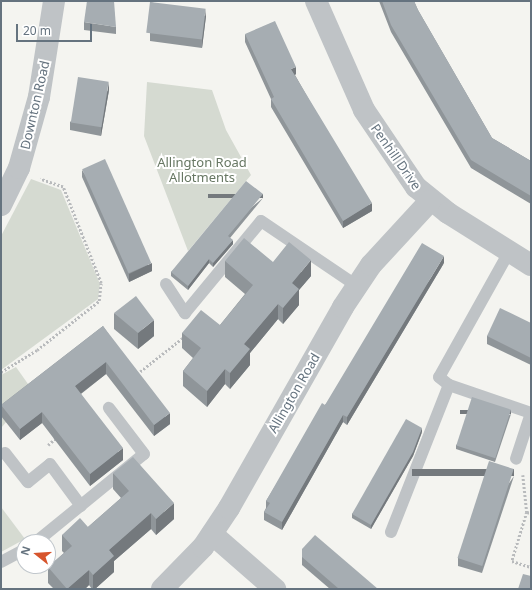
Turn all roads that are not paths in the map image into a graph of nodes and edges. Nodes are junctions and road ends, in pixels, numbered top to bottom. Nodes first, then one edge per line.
1 (54, 1) edge
2 (316, 1) edge
3 (430, 201) junction
4 (1, 205) edge
5 (509, 252) junction
6 (531, 265) edge
7 (166, 284) dead end
8 (357, 286) junction
9 (449, 385) junction
10 (108, 408) dead end
11 (5, 453) dead end
12 (516, 459) road end
13 (82, 506) junction
14 (391, 532) dead end
15 (46, 534) edge
16 (212, 534) junction
17 (16, 554) edge
18 (1, 562) edge
19 (162, 589) edge
20 (275, 589) edge

1 - 4 street, Downton Road
2 - 3 street, Penhill Drive
3 - 5 street, Penhill Drive
3 - 8 street, Allington Road
5 - 6 street, Penhill Drive
5 - 9 lane
7 - 8 lane
8 - 16 street, Allington Road
9 - 12 lane
9 - 14 lane
10 - 13 lane
11 - 13 lane
13 - 15 lane
16 - 19 street, Allington Road
16 - 20 street
17 - 18 lane

